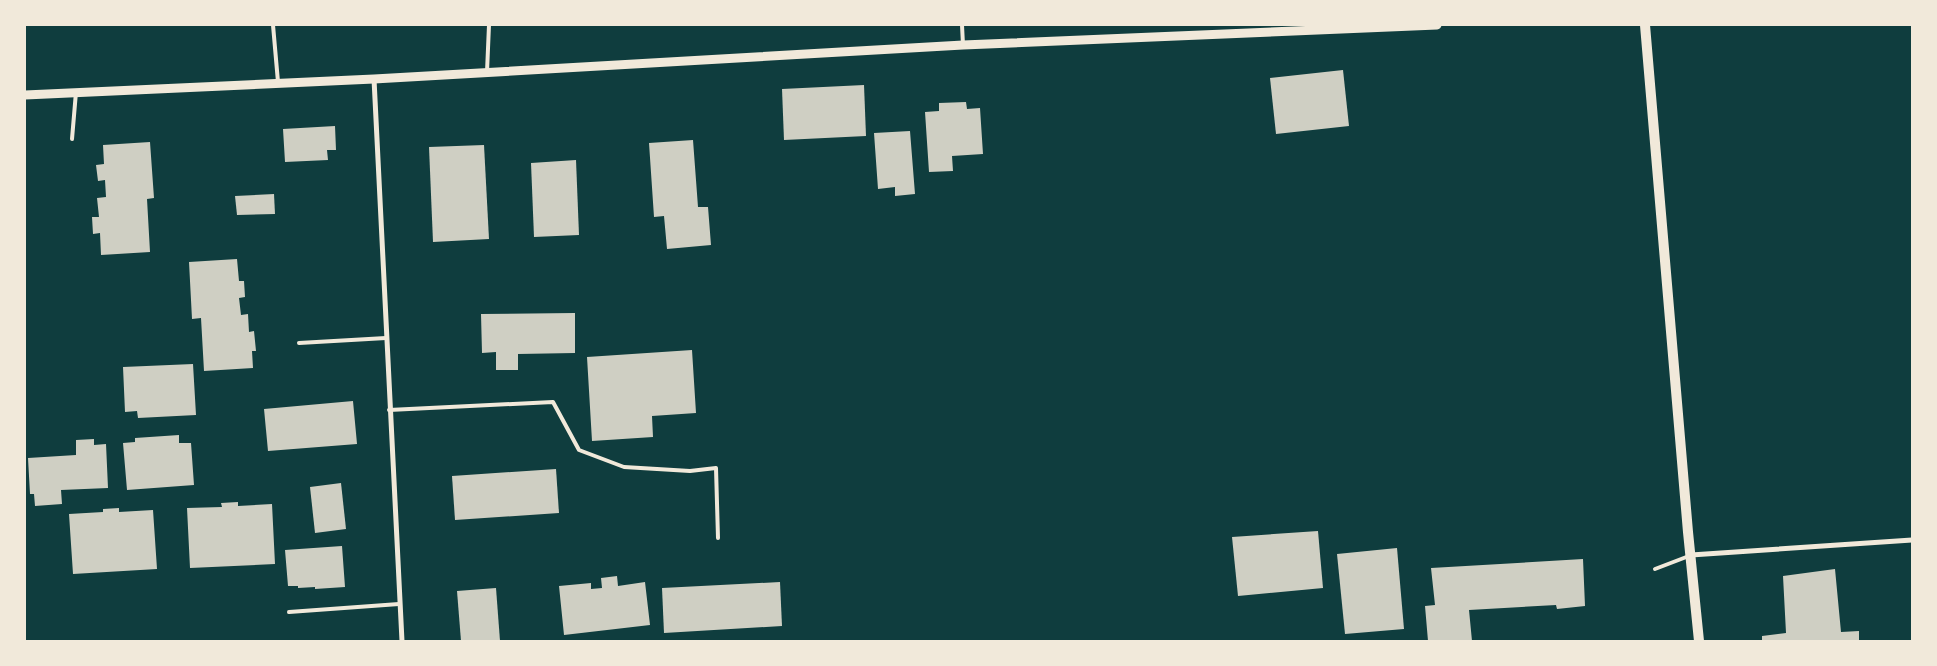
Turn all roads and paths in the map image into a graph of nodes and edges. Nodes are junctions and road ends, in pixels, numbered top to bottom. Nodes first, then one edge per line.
1 (273, 25) edge
2 (489, 25) edge
3 (962, 25) edge
4 (1437, 25) edge
5 (1645, 25) edge
6 (963, 45) junction
7 (487, 72) junction
8 (374, 79) junction
9 (279, 83) junction
10 (76, 92) junction
11 (25, 95) edge
12 (72, 139) dead end
13 (386, 338) junction
14 (299, 343) dead end
15 (389, 410) junction
16 (718, 538) dead end
17 (1912, 540) edge
18 (1691, 555) junction
19 (1655, 570) dead end
20 (399, 604) junction
21 (289, 612) dead end
22 (402, 641) edge
23 (1700, 641) edge

1 - 9 lane
2 - 7 lane
3 - 6 lane
4 - 6 street
5 - 18 main road
6 - 7 street
7 - 8 street
8 - 9 street
8 - 13 street
9 - 10 street
10 - 11 street
10 - 12 lane
13 - 14 lane
13 - 15 street
15 - 16 lane
15 - 20 street
17 - 18 street
18 - 19 lane
18 - 23 main road
20 - 21 lane
20 - 22 street

